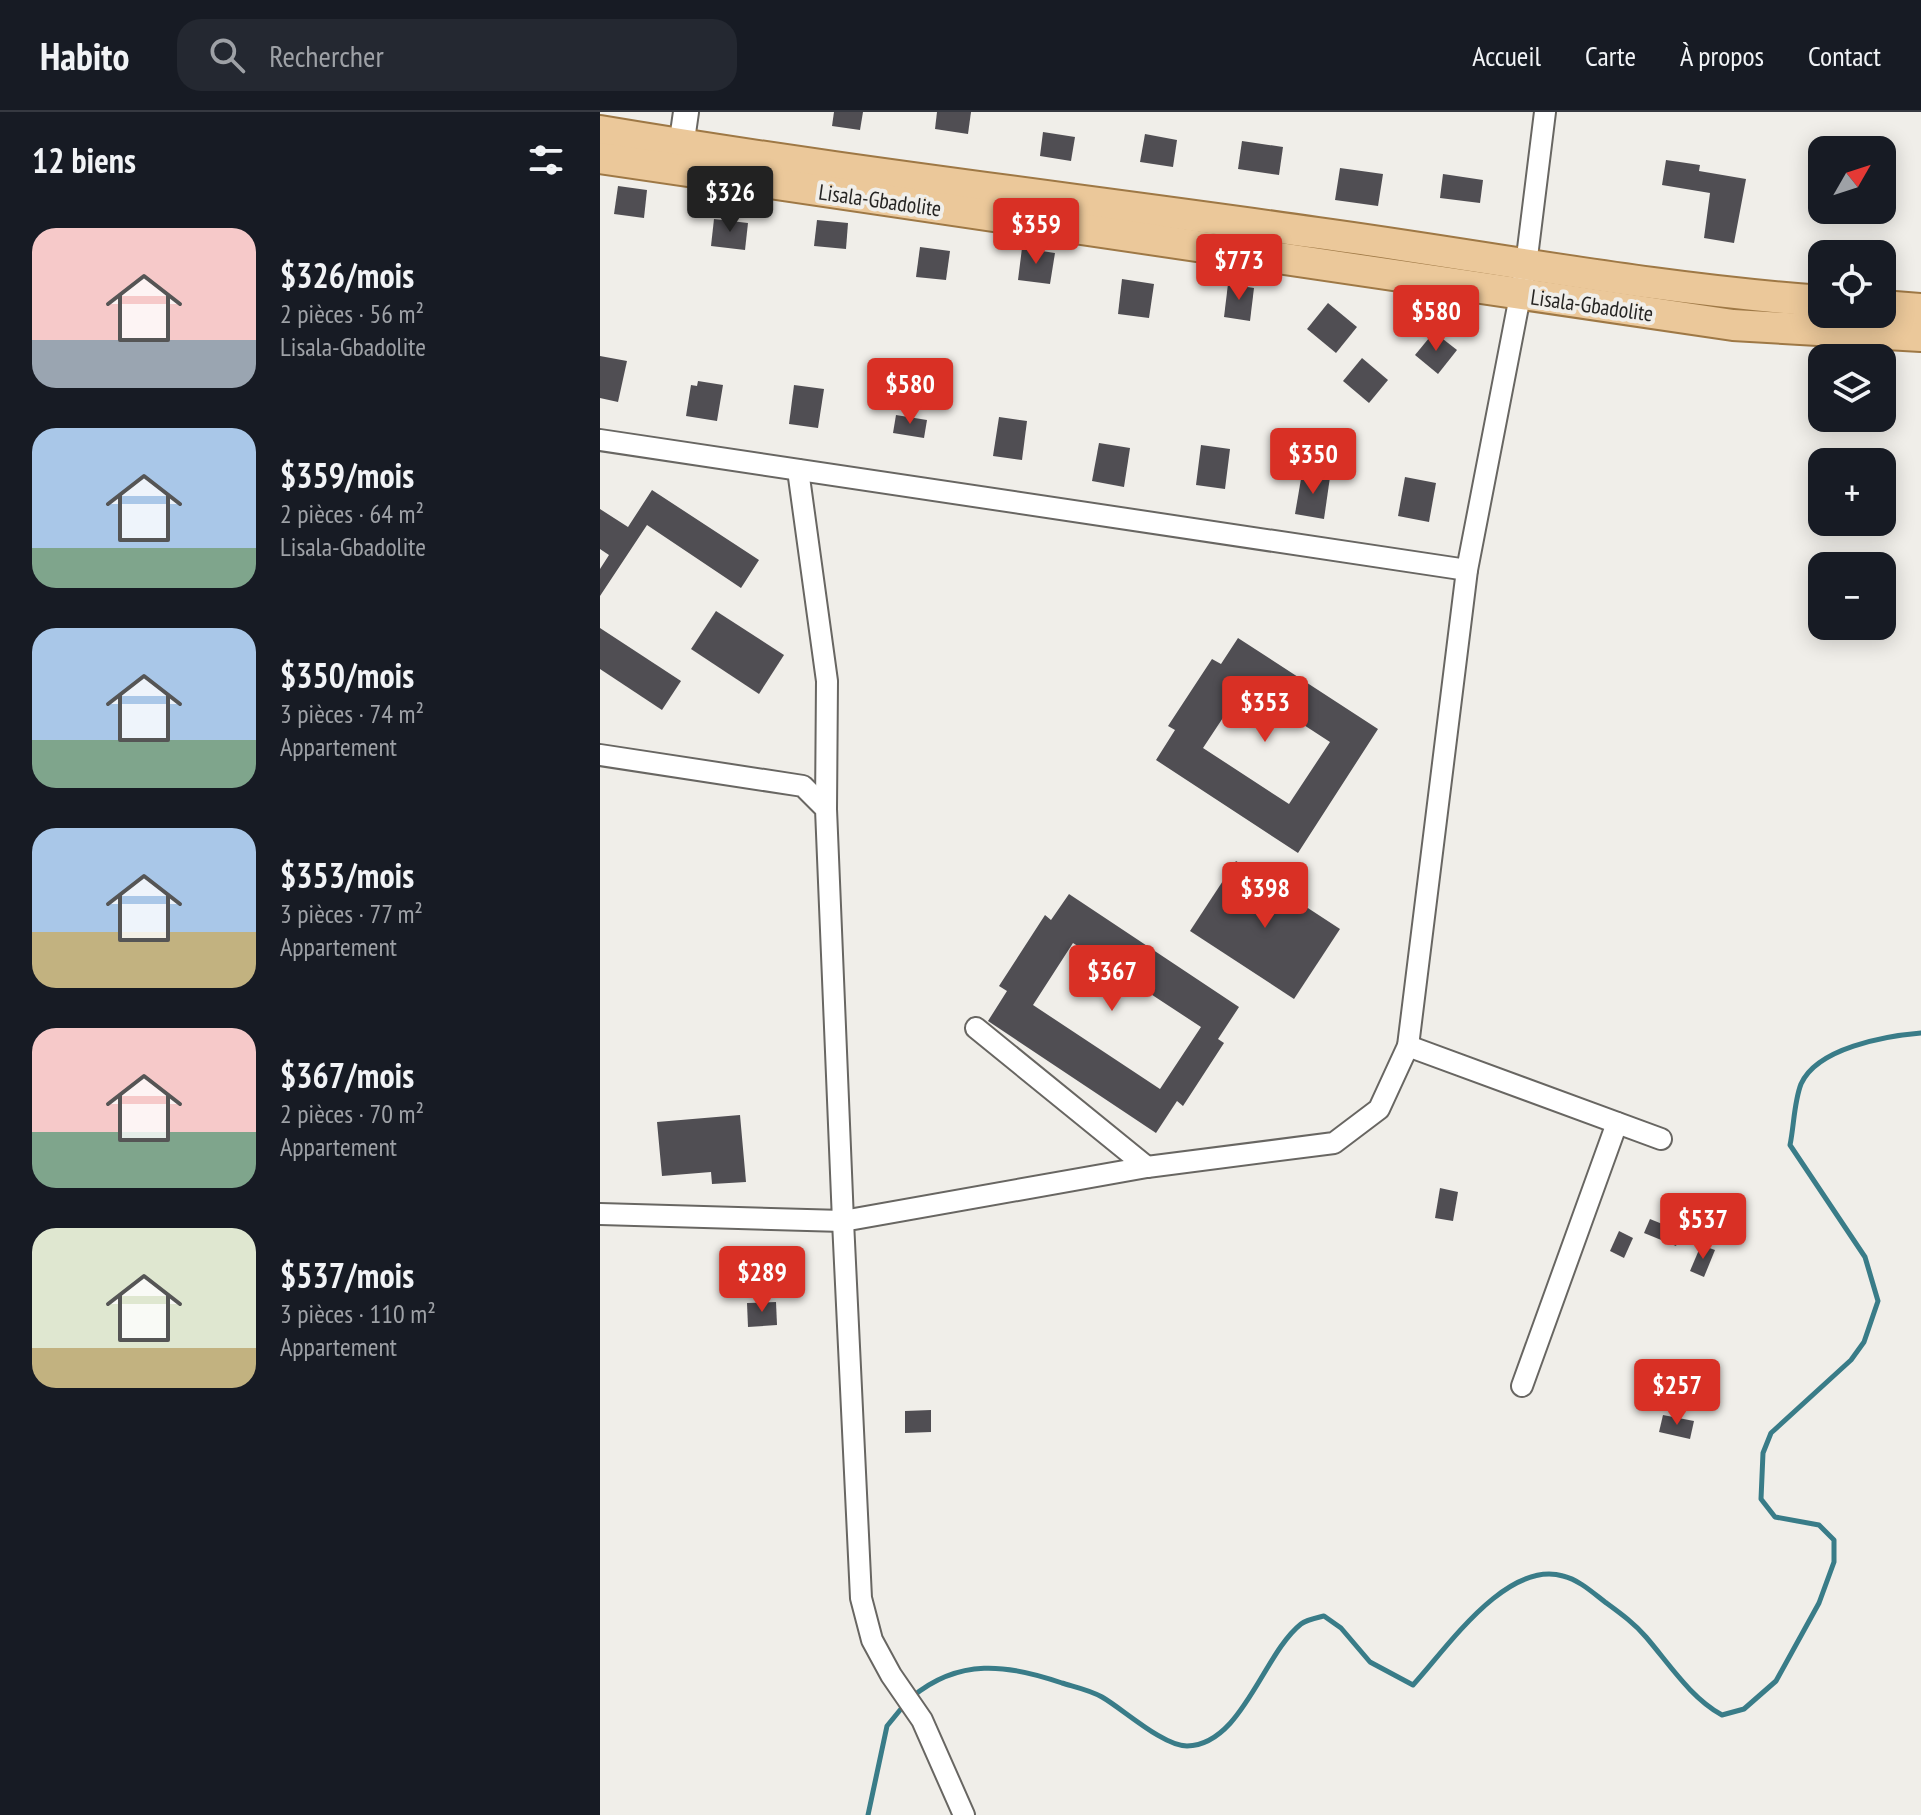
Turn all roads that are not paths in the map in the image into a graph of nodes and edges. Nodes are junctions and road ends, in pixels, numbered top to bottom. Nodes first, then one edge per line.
1 (686, 112) edge
2 (1545, 112) edge
3 (600, 131) edge
4 (680, 157) junction
5 (600, 158) edge
6 (1524, 280) junction
7 (1808, 300) edge
8 (1896, 307) edge
9 (1921, 309) edge
10 (1921, 336) edge
11 (600, 440) edge
12 (798, 470) junction
13 (1467, 570) junction
14 (600, 755) edge
15 (826, 809) junction
16 (976, 1028) dead end
17 (1408, 1046) junction
18 (1617, 1123) junction
19 (1661, 1139) dead end
20 (1147, 1167) junction
21 (600, 1214) edge
22 (843, 1221) junction
23 (1522, 1386) dead end
24 (964, 1815) edge

1 - 4 street
2 - 6 street
3 - 4 main road, Lisala-Gbadolite
4 - 5 main road, Lisala-Gbadolite
4 - 6 main road, Lisala-Gbadolite
6 - 7 main road, Lisala-Gbadolite
6 - 10 main road, Lisala-Gbadolite
6 - 13 street
8 - 9 main road
11 - 12 street
12 - 13 street
12 - 15 street
13 - 17 street
14 - 15 street
15 - 22 street
16 - 20 street
17 - 18 street
17 - 20 street
18 - 19 street
18 - 23 street
20 - 22 street
21 - 22 street
22 - 24 street

